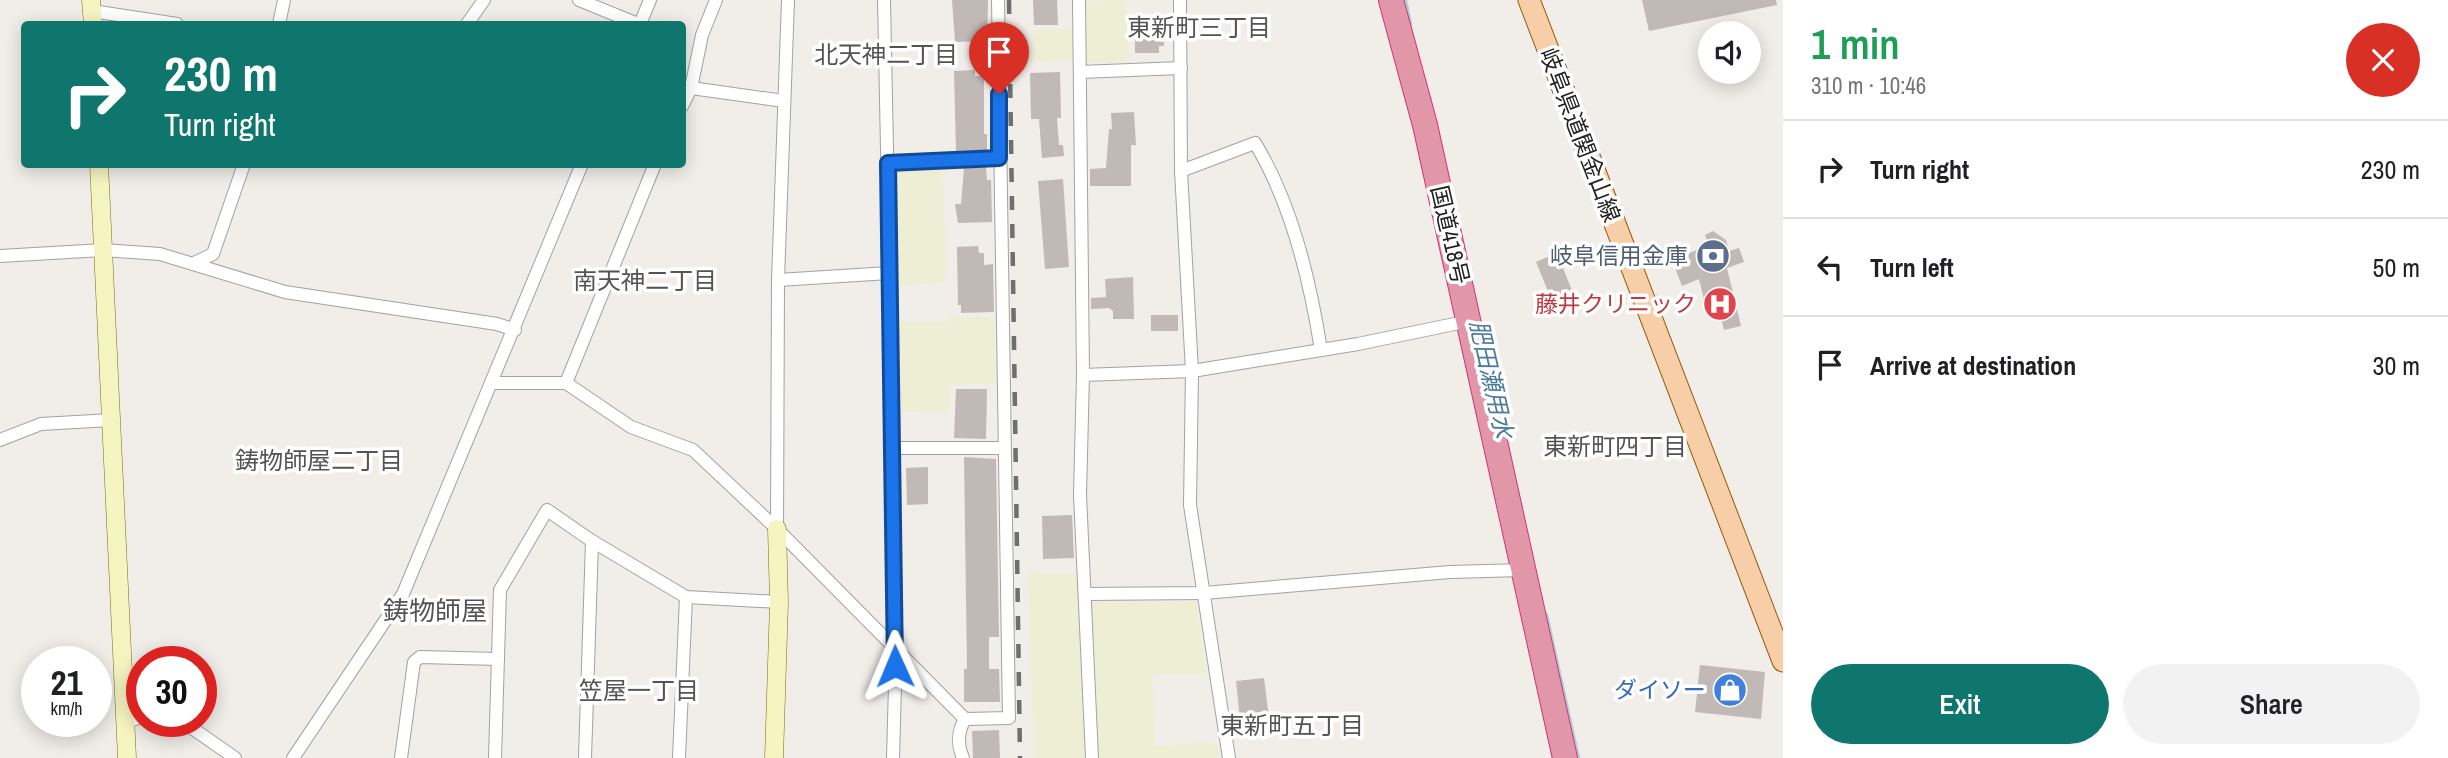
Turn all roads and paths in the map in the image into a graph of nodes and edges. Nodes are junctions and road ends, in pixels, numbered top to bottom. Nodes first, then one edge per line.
1 (284, 0) edge
2 (484, 0) edge
3 (579, 0) edge
4 (650, 0) edge
5 (716, 0) edge
6 (788, 0) edge
7 (884, 0) edge
8 (998, 0) edge
9 (1079, 0) edge
10 (1180, 0) edge
11 (1391, 0) edge
12 (1529, 0) edge
13 (92, 12) edge
14 (156, 21) edge
15 (280, 21) edge
16 (469, 21) edge
17 (632, 21) edge
18 (640, 21) edge
19 (1181, 68) junction
20 (1080, 72) junction
21 (691, 88) junction
22 (686, 98) edge
23 (784, 101) junction
24 (999, 158) junction
25 (888, 163) junction
26 (99, 168) edge
27 (243, 168) edge
28 (580, 168) edge
29 (653, 168) edge
30 (1181, 171) junction
31 (103, 250) junction
32 (0, 256) edge
33 (196, 262) junction
34 (889, 273) junction
35 (778, 280) junction
36 (1469, 321) junction
37 (515, 330) junction
38 (1321, 350) junction
39 (1192, 371) junction
40 (1083, 376) junction
41 (493, 383) junction
42 (566, 383) junction
43 (111, 420) junction
44 (0, 440) edge
45 (1003, 447) junction
46 (893, 448) junction
47 (777, 529) junction
48 (592, 541) junction
49 (1524, 570) junction
50 (1204, 593) junction
51 (1085, 594) junction
52 (686, 597) junction
53 (779, 602) junction
54 (128, 646) edge
55 (894, 647) junction
56 (498, 659) junction
57 (1783, 661) edge
58 (965, 719) junction
59 (131, 737) edge
60 (205, 737) edge
61 (127, 758) edge
62 (235, 758) edge
63 (293, 758) edge
64 (401, 758) edge
65 (495, 758) edge
66 (585, 758) edge
67 (679, 758) edge
68 (774, 758) edge
69 (892, 758) edge
70 (963, 758) edge
71 (1092, 758) edge
72 (1229, 758) edge
73 (1565, 758) edge

1 - 15 street
2 - 16 street
3 - 17 street
4 - 18 street
5 - 21 street
6 - 23 street
7 - 25 street
8 - 24 street
9 - 20 street
10 - 19 street
11 - 36 highway, 国道418号
12 - 57 main road, 岐阜県道関金山線
13 - 14 street
19 - 20 street
19 - 30 street
20 - 40 street
21 - 22 street
21 - 23 street
23 - 35 street
24 - 25 street
24 - 45 street
25 - 34 street
26 - 31 street
27 - 33 street
28 - 37 street
29 - 42 street
30 - 38 street
30 - 39 street
31 - 32 street
31 - 33 street
31 - 43 street
33 - 37 street
34 - 35 street
34 - 46 street
35 - 47 street
36 - 38 street
36 - 49 highway, 国道418号
37 - 41 street
38 - 39 street
39 - 40 street
39 - 50 street
40 - 51 street
41 - 42 street
41 - 63 street
42 - 47 street
43 - 44 street
43 - 54 street
45 - 46 street
45 - 58 street
46 - 55 street
47 - 53 street
47 - 55 street
48 - 52 street
48 - 56 street
48 - 66 street
49 - 50 street
49 - 73 highway, 国道418号
50 - 51 street
50 - 72 street
51 - 71 street
52 - 53 street
52 - 67 street
53 - 68 street
55 - 58 street
55 - 69 street
56 - 64 street
56 - 65 street
58 - 70 street
59 - 61 street
60 - 62 street

